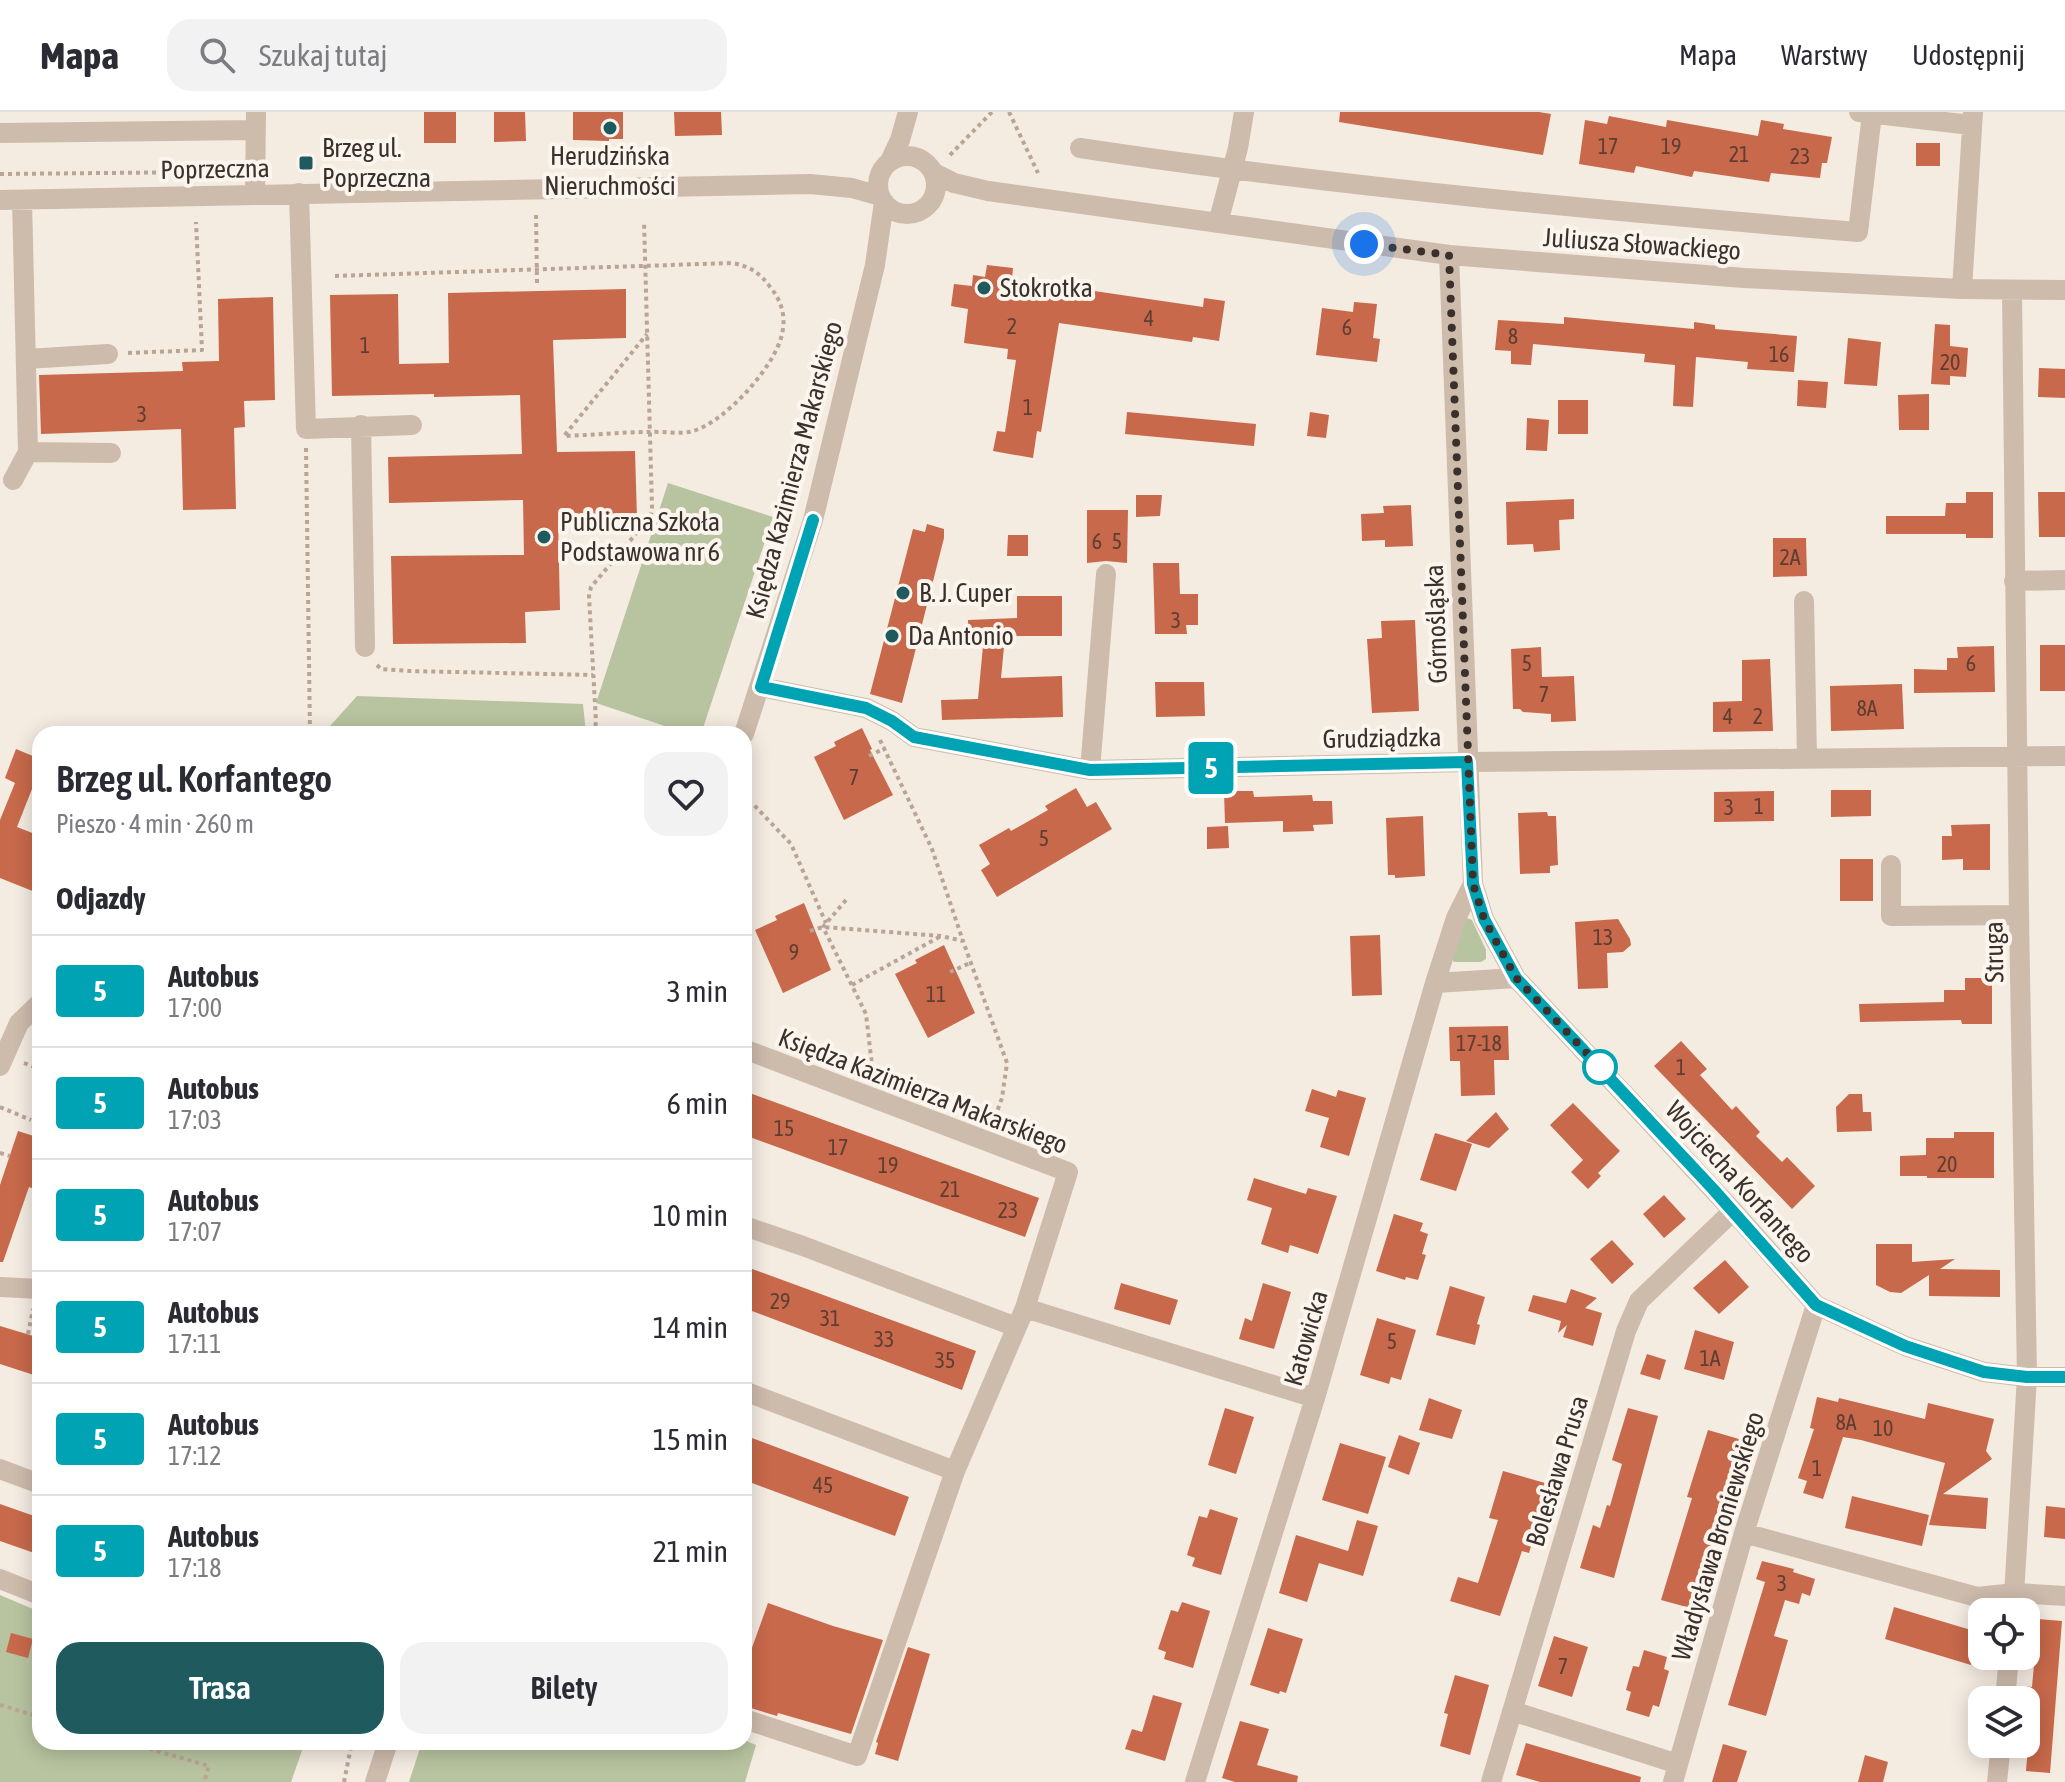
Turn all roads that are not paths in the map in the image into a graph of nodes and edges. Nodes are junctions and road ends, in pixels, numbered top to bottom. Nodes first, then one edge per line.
1 (909, 112) edge
2 (1244, 112) edge
3 (1866, 113) edge
4 (1972, 118) edge
5 (255, 121) edge
6 (0, 133) edge
7 (1080, 148) dead end
8 (935, 164) junction
9 (886, 166) junction
10 (1230, 171) junction
11 (814, 184) junction
12 (988, 191) junction
13 (299, 193) junction
14 (255, 194) junction
15 (882, 199) junction
16 (0, 200) edge
17 (22, 200) junction
18 (932, 200) junction
19 (906, 214) junction
20 (1218, 223) junction
21 (1449, 255) junction
22 (875, 265) junction
23 (1962, 289) junction
24 (2012, 290) junction
25 (2065, 290) edge
26 (108, 354) road end
27 (26, 359) junction
28 (361, 425) junction
29 (412, 425) dead end
30 (28, 452) junction
31 (111, 453) dead end
32 (13, 480) dead end
33 (1106, 574) dead end
34 (2065, 580) edge
35 (2014, 581) junction
36 (1804, 601) dead end
37 (365, 647) road end
38 (761, 687) junction
39 (747, 726) edge
40 (2065, 756) edge
41 (2017, 757) junction
42 (1807, 759) junction
43 (1467, 762) junction
44 (1090, 770) junction
45 (1891, 865) dead end
46 (1473, 884) junction
47 (2019, 915) junction
48 (1516, 978) junction
49 (1435, 983) junction
50 (32, 1011) edge
51 (752, 1052) edge
52 (0, 1066) edge
53 (1733, 1211) junction
54 (752, 1229) edge
55 (0, 1287) edge
56 (32, 1289) edge
57 (1816, 1305) junction
58 (1025, 1308) junction
59 (1016, 1327) junction
60 (2027, 1377) junction
61 (2065, 1377) edge
62 (752, 1394) edge
63 (1315, 1398) junction
64 (0, 1469) edge
65 (955, 1471) junction
66 (32, 1481) edge
67 (1744, 1533) junction
68 (0, 1579) edge
69 (32, 1592) edge
70 (2065, 1596) edge
71 (1984, 1598) edge
72 (2014, 1598) edge
73 (2040, 1599) edge
74 (1512, 1711) junction
75 (752, 1722) edge
76 (385, 1750) edge
77 (2000, 1758) edge
78 (1675, 1773) edge
79 (375, 1782) edge
80 (1195, 1782) edge
81 (1491, 1782) edge
82 (1997, 1782) edge

1 - 8 street
1 - 9 street
2 - 10 street
3 - 4 street
3 - 10 street
4 - 23 street
5 - 6 street
5 - 14 street
7 - 10 street
8 - 9 street
8 - 12 street, Juliusza Słowackiego
8 - 18 street
9 - 11 street, Poprzeczna
9 - 15 street
10 - 20 street
11 - 13 street, Poprzeczna
11 - 15 street, Poprzeczna
12 - 18 street, Juliusza Słowackiego
12 - 20 street, Juliusza Słowackiego
13 - 14 street, Poprzeczna
13 - 28 street
14 - 17 street, Poprzeczna
15 - 19 street
15 - 22 street, Księdza Kazimierza Makarskiego
16 - 17 street, Poprzeczna
17 - 27 street
18 - 19 street
19 - 22 street, Księdza Kazimierza Makarskiego
20 - 21 street, Juliusza Słowackiego
21 - 23 street, Juliusza Słowackiego
21 - 43 street, Górnośląska
22 - 38 street, Księdza Kazimierza Makarskiego
23 - 24 street, Juliusza Słowackiego
24 - 25 street, Juliusza Słowackiego
24 - 35 street, Struga
26 - 27 street
27 - 30 street
28 - 29 street
28 - 37 street
30 - 31 street
30 - 32 street
33 - 44 street
34 - 35 street
35 - 41 street, Struga
36 - 42 street
38 - 39 street, Księdza Kazimierza Makarskiego
38 - 44 street, Grudziądzka
40 - 41 street, Grudziądzka
41 - 42 street, Grudziądzka
41 - 47 street, Struga
42 - 43 street, Grudziądzka
43 - 44 street, Grudziądzka
43 - 46 street, Górnośląska
45 - 47 street
46 - 48 street, Wojciecha Korfantego
46 - 49 street, Górnośląska
47 - 60 street, Struga
48 - 49 street
48 - 53 street, Wojciecha Korfantego
49 - 63 street, Katowicka
50 - 52 street
51 - 58 street, Księdza Kazimierza Makarskiego
53 - 57 street, Wojciecha Korfantego
53 - 74 street, Bolesława Prusa
54 - 59 street
55 - 56 street
57 - 60 street, Wojciecha Korfantego
57 - 67 street, Władysława Broniewskiego
58 - 59 street, Księdza Kazimierza Makarskiego
58 - 63 street
59 - 65 street, Księdza Kazimierza Makarskiego
60 - 61 street, Wojciecha Korfantego
60 - 72 street, Struga
62 - 65 street
63 - 80 street, Katowicka
64 - 66 street
65 - 75 street, Księdza Kazimierza Makarskiego
67 - 71 street
67 - 78 street, Władysława Broniewskiego
68 - 69 street
70 - 73 street
74 - 78 street
74 - 81 street, Bolesława Prusa
76 - 79 street
77 - 82 street

